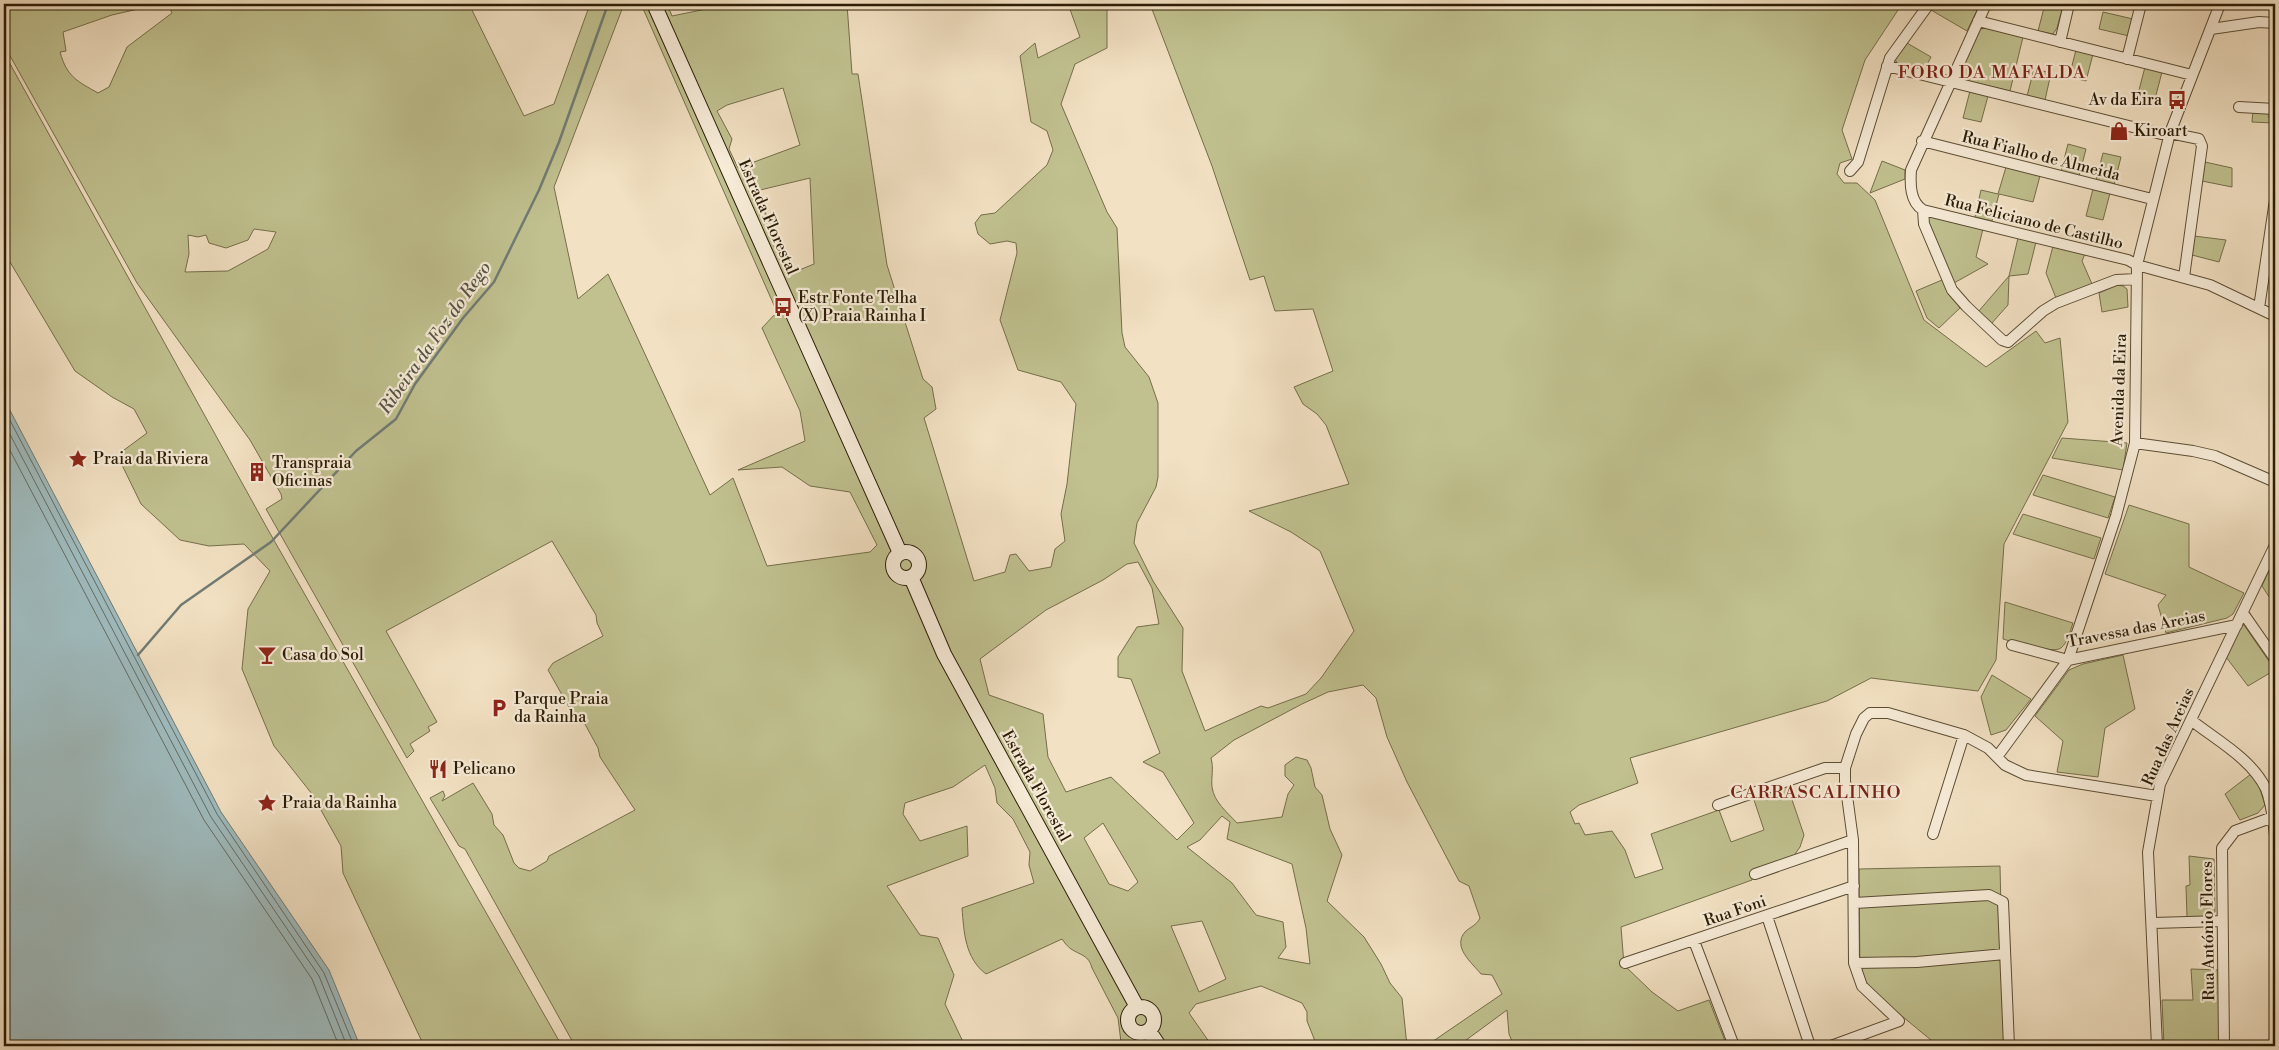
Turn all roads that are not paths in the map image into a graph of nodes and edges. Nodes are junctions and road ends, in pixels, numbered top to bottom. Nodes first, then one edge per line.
1 (654, 4) edge
2 (1929, 4) edge
3 (1986, 4) edge
4 (2069, 4) edge
5 (2141, 4) edge
6 (2220, 4) edge
7 (1978, 21) junction
8 (2275, 23) edge
9 (2211, 29) junction
10 (2060, 42) junction
11 (2128, 59) junction
12 (1887, 66) junction
13 (2192, 74) junction
14 (1950, 81) junction
15 (2238, 107) dead end
16 (2275, 109) edge
17 (2170, 133) junction
18 (1922, 142) junction
19 (1850, 171) dead end
20 (2152, 199) junction
21 (2275, 200) edge
22 (1923, 210) junction
23 (2137, 265) junction
24 (2184, 277) junction
25 (2137, 279) junction
26 (2259, 308) junction
27 (2275, 316) edge
28 (2135, 443) junction
29 (2275, 482) edge
30 (2275, 545) edge
31 (2243, 613) junction
32 (2237, 624) junction
33 (2012, 645) dead end
34 (2275, 659) edge
35 (2068, 660) junction
36 (2191, 720) junction
37 (1964, 735) junction
38 (1997, 757) junction
39 (1846, 768) junction
40 (2157, 796) junction
41 (1718, 806) dead end
42 (2273, 817) junction
43 (1933, 834) dead end
44 (2275, 835) edge
45 (1853, 840) junction
46 (1755, 874) dead end
47 (1854, 886) junction
48 (1855, 903) junction
49 (1766, 916) junction
50 (2222, 921) junction
51 (2153, 923) junction
52 (1694, 941) junction
53 (2005, 954) junction
54 (1625, 963) dead end
55 (1854, 963) junction
56 (1137, 1007) junction
57 (1149, 1031) junction
58 (1159, 1046) edge
59 (1734, 1046) edge
60 (1810, 1046) edge
61 (1831, 1046) edge
62 (2009, 1046) edge
63 (2157, 1046) edge
64 (2224, 1046) edge

1 - 56 main road, Estrada Florestal
2 - 12 street
3 - 7 street
4 - 10 street
5 - 11 street
6 - 9 street, Avenida da Eira
7 - 10 street
7 - 14 street
8 - 9 street
9 - 13 street, Avenida da Eira
10 - 11 street
11 - 13 street
12 - 14 street
12 - 19 street
13 - 17 street, Avenida da Eira
14 - 17 street
14 - 18 street
15 - 16 street
17 - 20 street, Avenida da Eira
17 - 24 street
18 - 20 street, Rua Fialho de Almeida
18 - 22 street
20 - 23 street, Avenida da Eira
21 - 26 street
22 - 23 street, Rua Feliciano de Castilho
22 - 25 street
23 - 24 street, Rua Feliciano de Castilho
23 - 25 street, Avenida da Eira
24 - 26 street, Rua Feliciano de Castilho
25 - 28 street, Avenida da Eira
26 - 27 street, Rua Feliciano de Castilho
28 - 29 street
28 - 35 street, Avenida da Eira
30 - 31 street, Rua das Areias
31 - 32 street, Rua das Areias
31 - 34 street
32 - 35 street, Travessa das Areias
32 - 36 street, Rua das Areias
33 - 35 street, Travessa das Areias
35 - 38 street, Avenida da Eira
36 - 40 street, Rua das Areias
36 - 42 street
37 - 38 street
37 - 39 street
37 - 43 street
38 - 40 street
39 - 41 street
39 - 45 street
40 - 51 street, Rua das Areias
42 - 44 street
42 - 50 street, Rua António Flores
45 - 46 street
45 - 47 street
47 - 48 street
47 - 49 street, Rua Foni
48 - 53 street
48 - 55 street
49 - 52 street, Rua Foni
49 - 60 street
50 - 51 street
50 - 64 street, Rua António Flores
51 - 63 street, Rua das Areias
52 - 54 street, Rua Foni
52 - 59 street
53 - 55 street
53 - 62 street
55 - 61 street
56 - 57 main road
56 - 57 main road
57 - 58 main road

